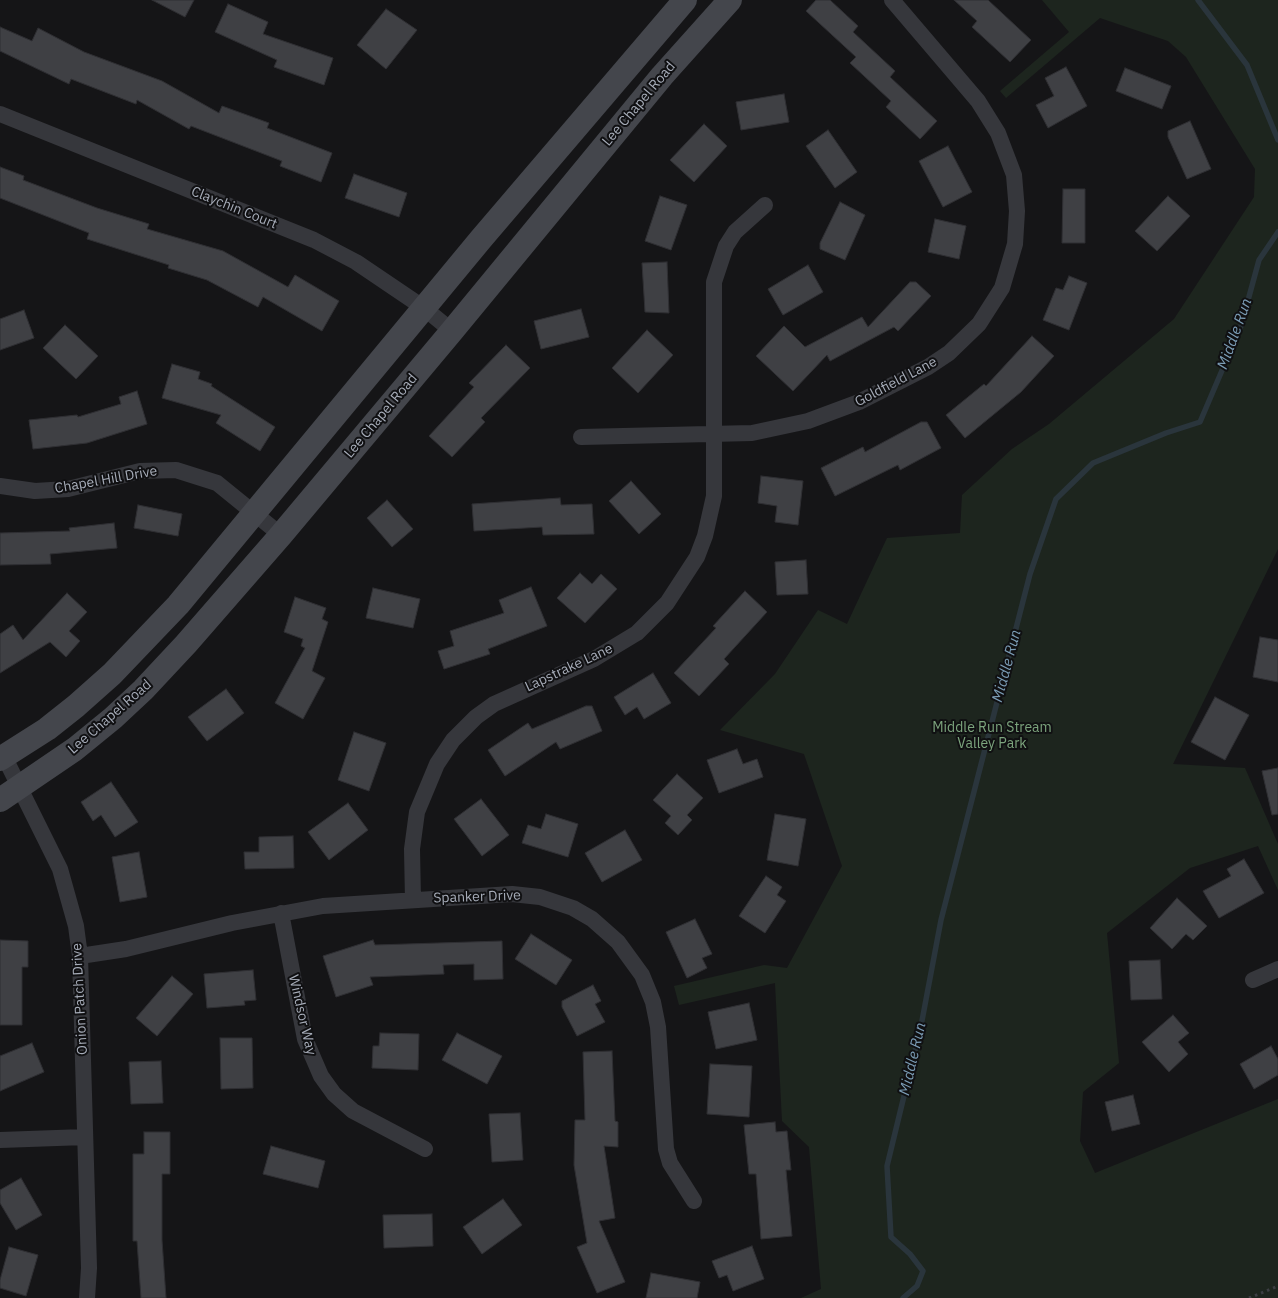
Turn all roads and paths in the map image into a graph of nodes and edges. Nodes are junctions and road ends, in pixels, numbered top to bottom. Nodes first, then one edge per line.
1 (685, 0) edge
2 (730, 0) edge
3 (892, 0) edge
4 (0, 114) edge
5 (765, 205) dead end
6 (424, 308) junction
7 (452, 331) junction
8 (715, 435) junction
9 (580, 437) dead end
10 (0, 486) edge
11 (255, 512) junction
12 (281, 535) junction
13 (2, 757) edge
14 (20, 788) junction
15 (0, 800) edge
16 (413, 900) junction
17 (282, 913) junction
18 (80, 956) junction
19 (1278, 969) edge
20 (1253, 980) dead end
21 (85, 1137) junction
22 (0, 1140) edge
23 (425, 1149) dead end
24 (694, 1201) dead end
25 (1278, 1286) edge
26 (87, 1298) edge
27 (1249, 1298) edge

1 - 6 main road
2 - 7 main road, Lee Chapel Road
3 - 8 street, Goldfield Lane
4 - 6 street, Claychin Court
5 - 8 street, Lapstrake Lane
6 - 7 street, Claychin Court
6 - 11 main road
7 - 12 main road, Lee Chapel Road
8 - 9 street, Goldfield Lane
8 - 16 street, Lapstrake Lane
10 - 11 street, Chapel Hill Drive
11 - 12 street, Chapel Hill Drive
11 - 13 main road
12 - 14 main road, Lee Chapel Road
13 - 14 street, Onion Patch Drive
14 - 15 main road, Lee Chapel Road
14 - 18 street, Onion Patch Drive
16 - 17 street, Spanker Drive
16 - 24 street, Spanker Drive
17 - 18 street, Spanker Drive
17 - 23 street, Windsor Way
18 - 21 street, Onion Patch Drive
19 - 20 street
21 - 22 street
21 - 26 street, Onion Patch Drive
25 - 27 path

